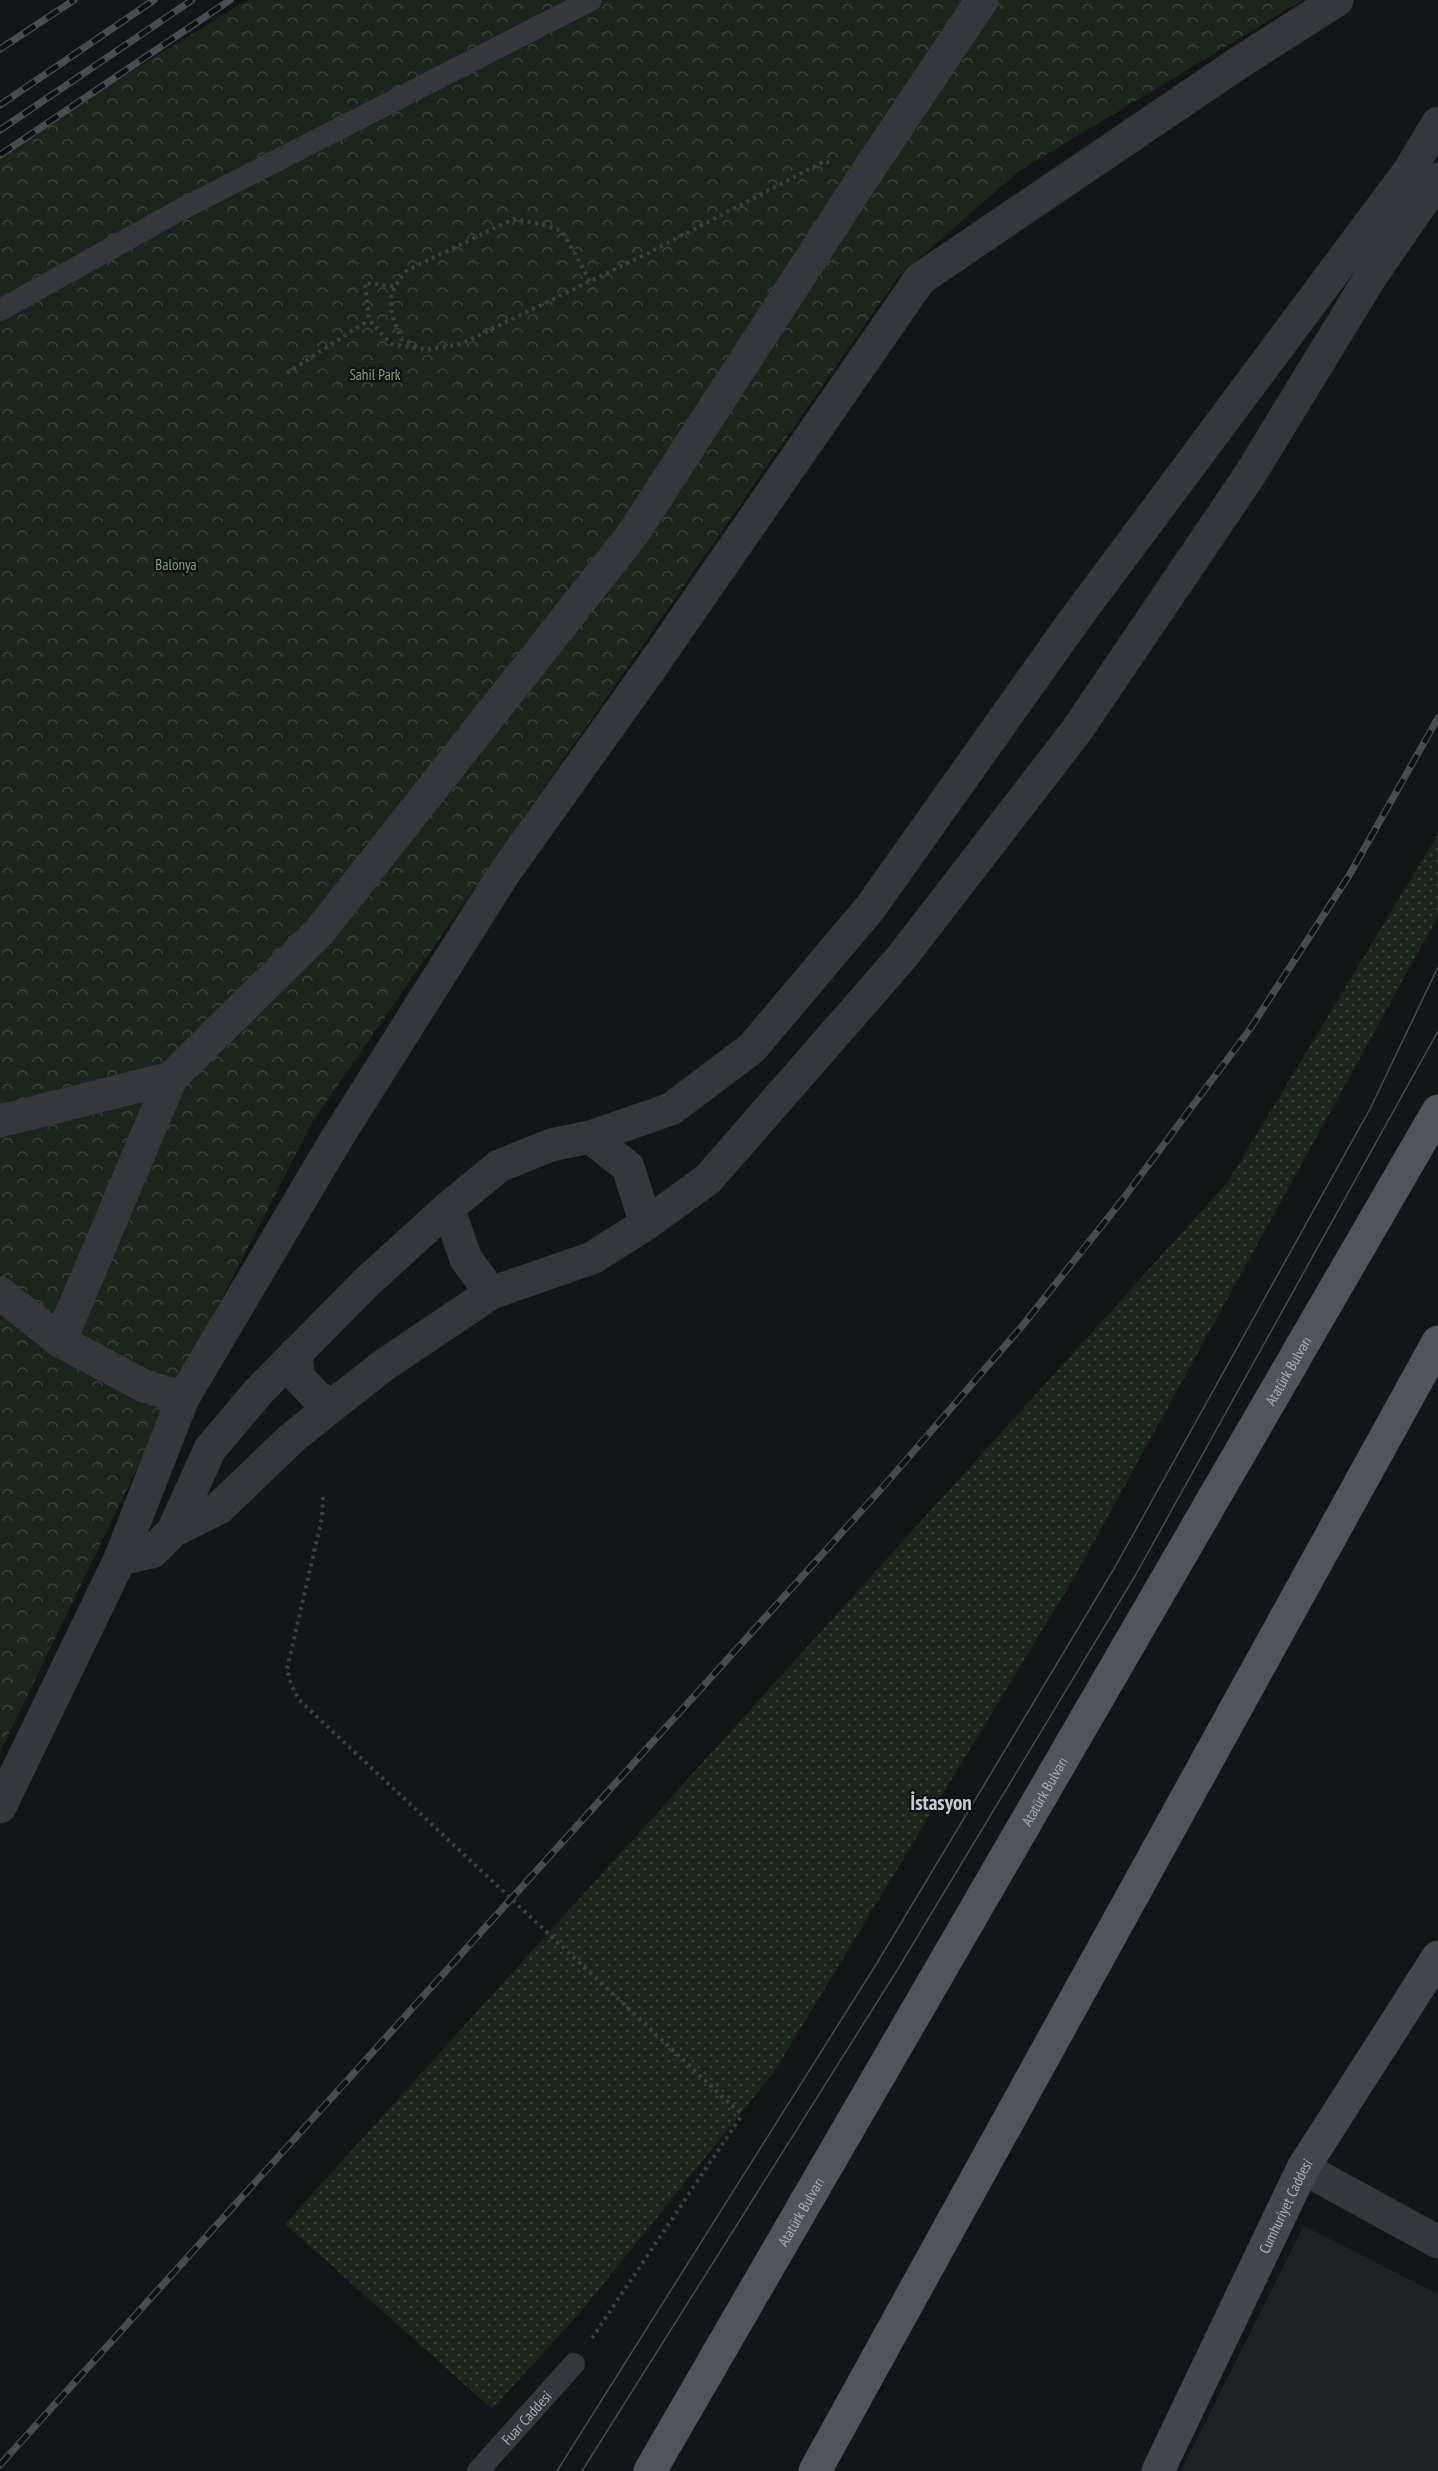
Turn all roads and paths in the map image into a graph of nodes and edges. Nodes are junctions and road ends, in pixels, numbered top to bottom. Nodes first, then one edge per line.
1 (591, 0) edge
2 (982, 0) edge
3 (1337, 0) edge
4 (1438, 123) edge
5 (863, 178) junction
6 (1438, 179) edge
7 (590, 281) junction
8 (393, 286) junction
9 (0, 310) edge
10 (369, 320) junction
11 (425, 350) junction
12 (287, 373) dead end
13 (171, 1078) junction
14 (1438, 1110) edge
15 (0, 1121) edge
16 (590, 1137) junction
17 (448, 1208) junction
18 (646, 1224) junction
19 (0, 1293) edge
20 (491, 1293) junction
21 (60, 1341) junction
22 (1438, 1342) edge
23 (296, 1353) junction
24 (183, 1398) junction
25 (333, 1405) junction
26 (323, 1497) dead end
27 (173, 1531) junction
28 (120, 1559) junction
29 (0, 1807) edge
30 (1438, 1957) edge
31 (1303, 2168) junction
32 (1438, 2242) edge
33 (574, 2364) joint
34 (478, 2471) edge
35 (650, 2471) edge
36 (815, 2471) edge
37 (1158, 2471) edge

1 - 9 lane
2 - 5 street
3 - 24 street
4 - 16 street
5 - 7 path
5 - 13 street
6 - 18 street
7 - 8 path
7 - 11 path
8 - 10 path
8 - 11 path
10 - 11 path
10 - 12 path
13 - 15 street
13 - 21 street
14 - 35 main road, Atatürk Bulvarı
16 - 17 street
16 - 18 street
17 - 20 street
17 - 23 street
18 - 20 street
19 - 21 street
20 - 25 street
21 - 24 street
22 - 36 main road
23 - 25 street
23 - 27 street
24 - 28 street
25 - 27 street
26 - 33 path, bridge
27 - 28 street
28 - 29 street
30 - 31 main road, Cumhuriyet Caddesi
31 - 32 street
31 - 37 main road, Cumhuriyet Caddesi
33 - 34 lane, Fuar Caddesi

